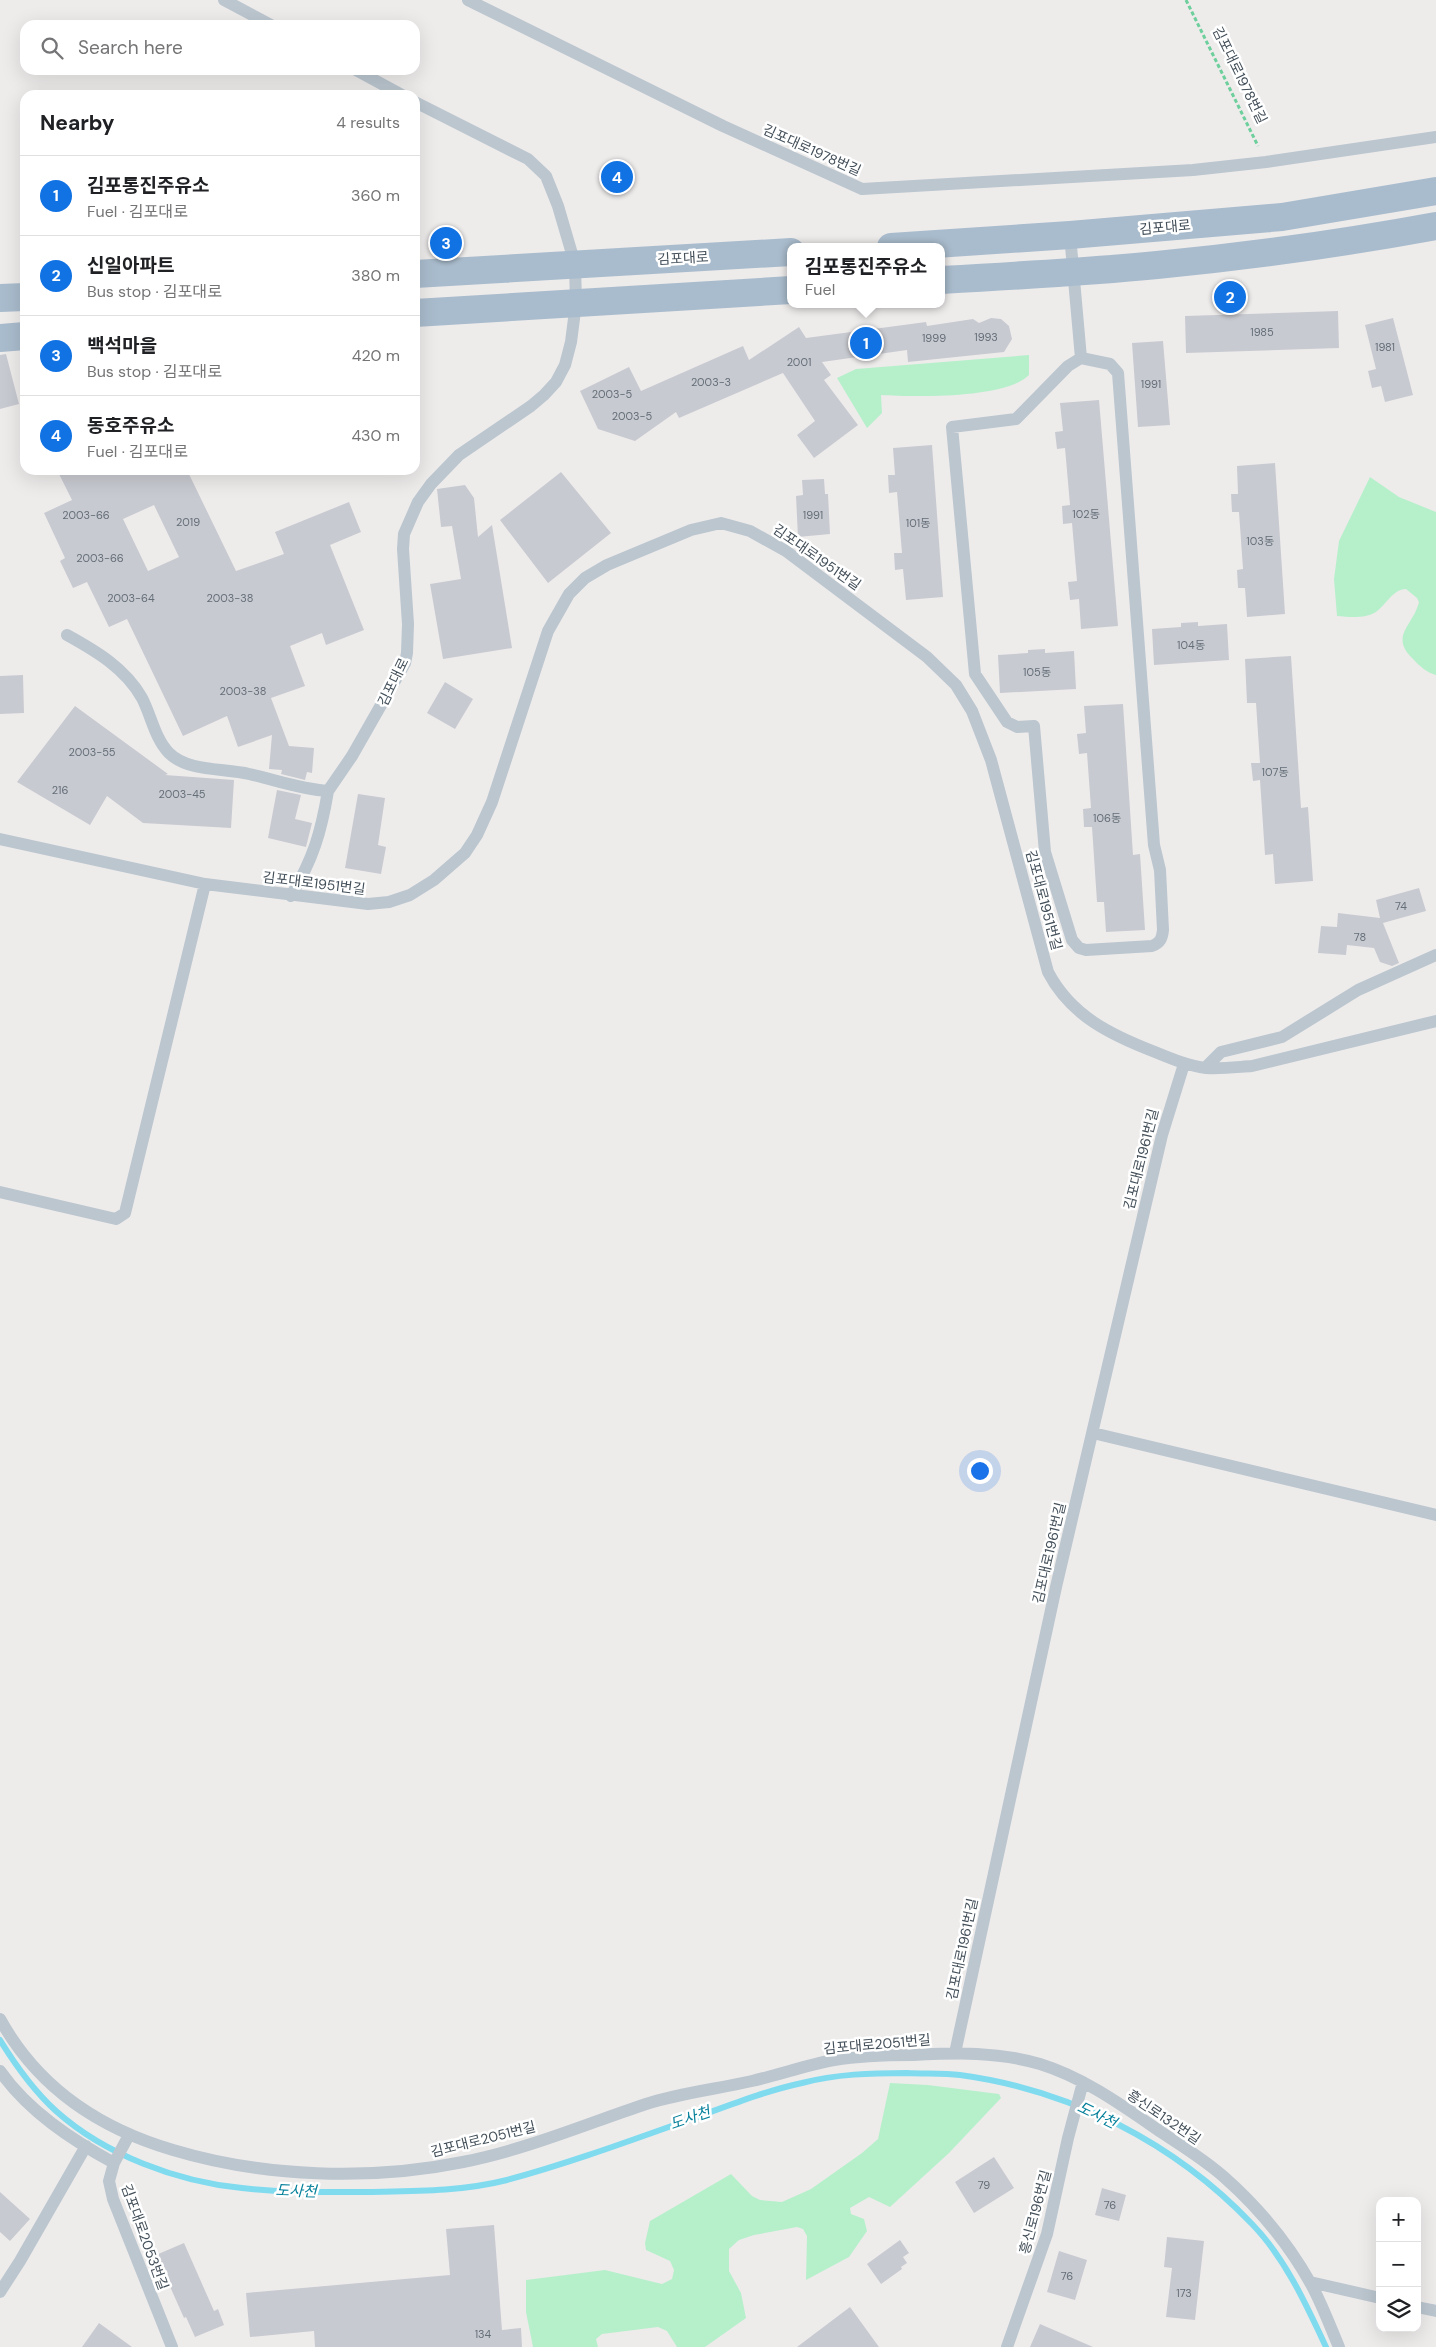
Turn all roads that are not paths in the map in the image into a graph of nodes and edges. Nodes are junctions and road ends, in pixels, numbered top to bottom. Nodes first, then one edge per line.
1 (224, 0) edge
2 (468, 0) edge
3 (262, 20) edge
4 (365, 75) edge
5 (393, 90) edge
6 (420, 105) edge
7 (1436, 137) edge
8 (1436, 191) edge
9 (1436, 226) edge
10 (1070, 235) junction
11 (945, 243) edge
12 (787, 252) edge
13 (575, 264) junction
14 (1073, 272) junction
15 (420, 274) edge
16 (945, 280) edge
17 (787, 290) edge
18 (20, 297) edge
19 (0, 298) edge
20 (576, 303) junction
21 (420, 313) edge
22 (20, 336) edge
23 (0, 338) edge
24 (1081, 358) junction
25 (67, 635) dead end
26 (328, 791) junction
27 (0, 839) edge
28 (205, 884) junction
29 (292, 896) junction
30 (1436, 956) edge
31 (1436, 1021) edge
32 (1184, 1064) junction
33 (1205, 1068) junction
34 (0, 1192) edge
35 (1093, 1433) junction
36 (1436, 1515) edge
37 (0, 2019) edge
38 (955, 2053) junction
39 (0, 2071) edge
40 (1082, 2087) junction
41 (127, 2138) junction
42 (86, 2146) junction
43 (116, 2160) junction
44 (1310, 2282) junction
45 (0, 2292) edge
46 (1376, 2297) edge
47 (1421, 2308) edge
48 (1436, 2311) edge
49 (172, 2347) edge
50 (1007, 2347) edge
51 (1339, 2347) edge

1 - 3 lane
2 - 7 lane, 김포대로1978번길
4 - 5 lane
6 - 13 lane
8 - 10 main road, 김포대로
9 - 14 main road
10 - 11 main road, 김포대로
10 - 14 lane
12 - 13 main road, 김포대로
13 - 15 main road, 김포대로
13 - 20 lane, 김포대로
14 - 16 main road
14 - 24 lane
17 - 20 main road
18 - 19 main road
20 - 21 main road
20 - 26 lane, 김포대로
22 - 23 main road
24 - 24 lane
25 - 26 lane
26 - 29 lane
27 - 28 lane, 김포대로1951번길
28 - 29 lane, 김포대로1951번길
28 - 34 lane
29 - 32 lane, 김포대로1951번길
30 - 33 lane
31 - 33 lane, 김포대로1951번길
32 - 33 lane, 김포대로1951번길
32 - 35 lane, 김포대로1961번길
35 - 36 lane
35 - 38 lane, 김포대로1961번길
37 - 41 lane, 김포대로2051번길
38 - 40 lane, 흥신로132번길
38 - 41 lane, 김포대로2051번길
39 - 42 lane
40 - 44 lane, 흥신로132번길
40 - 50 lane, 흥신로196번길
41 - 43 lane
42 - 43 lane
42 - 45 lane
43 - 49 lane, 김포대로2053번길
44 - 46 lane
44 - 51 lane, 흥신로132번길
47 - 48 lane

